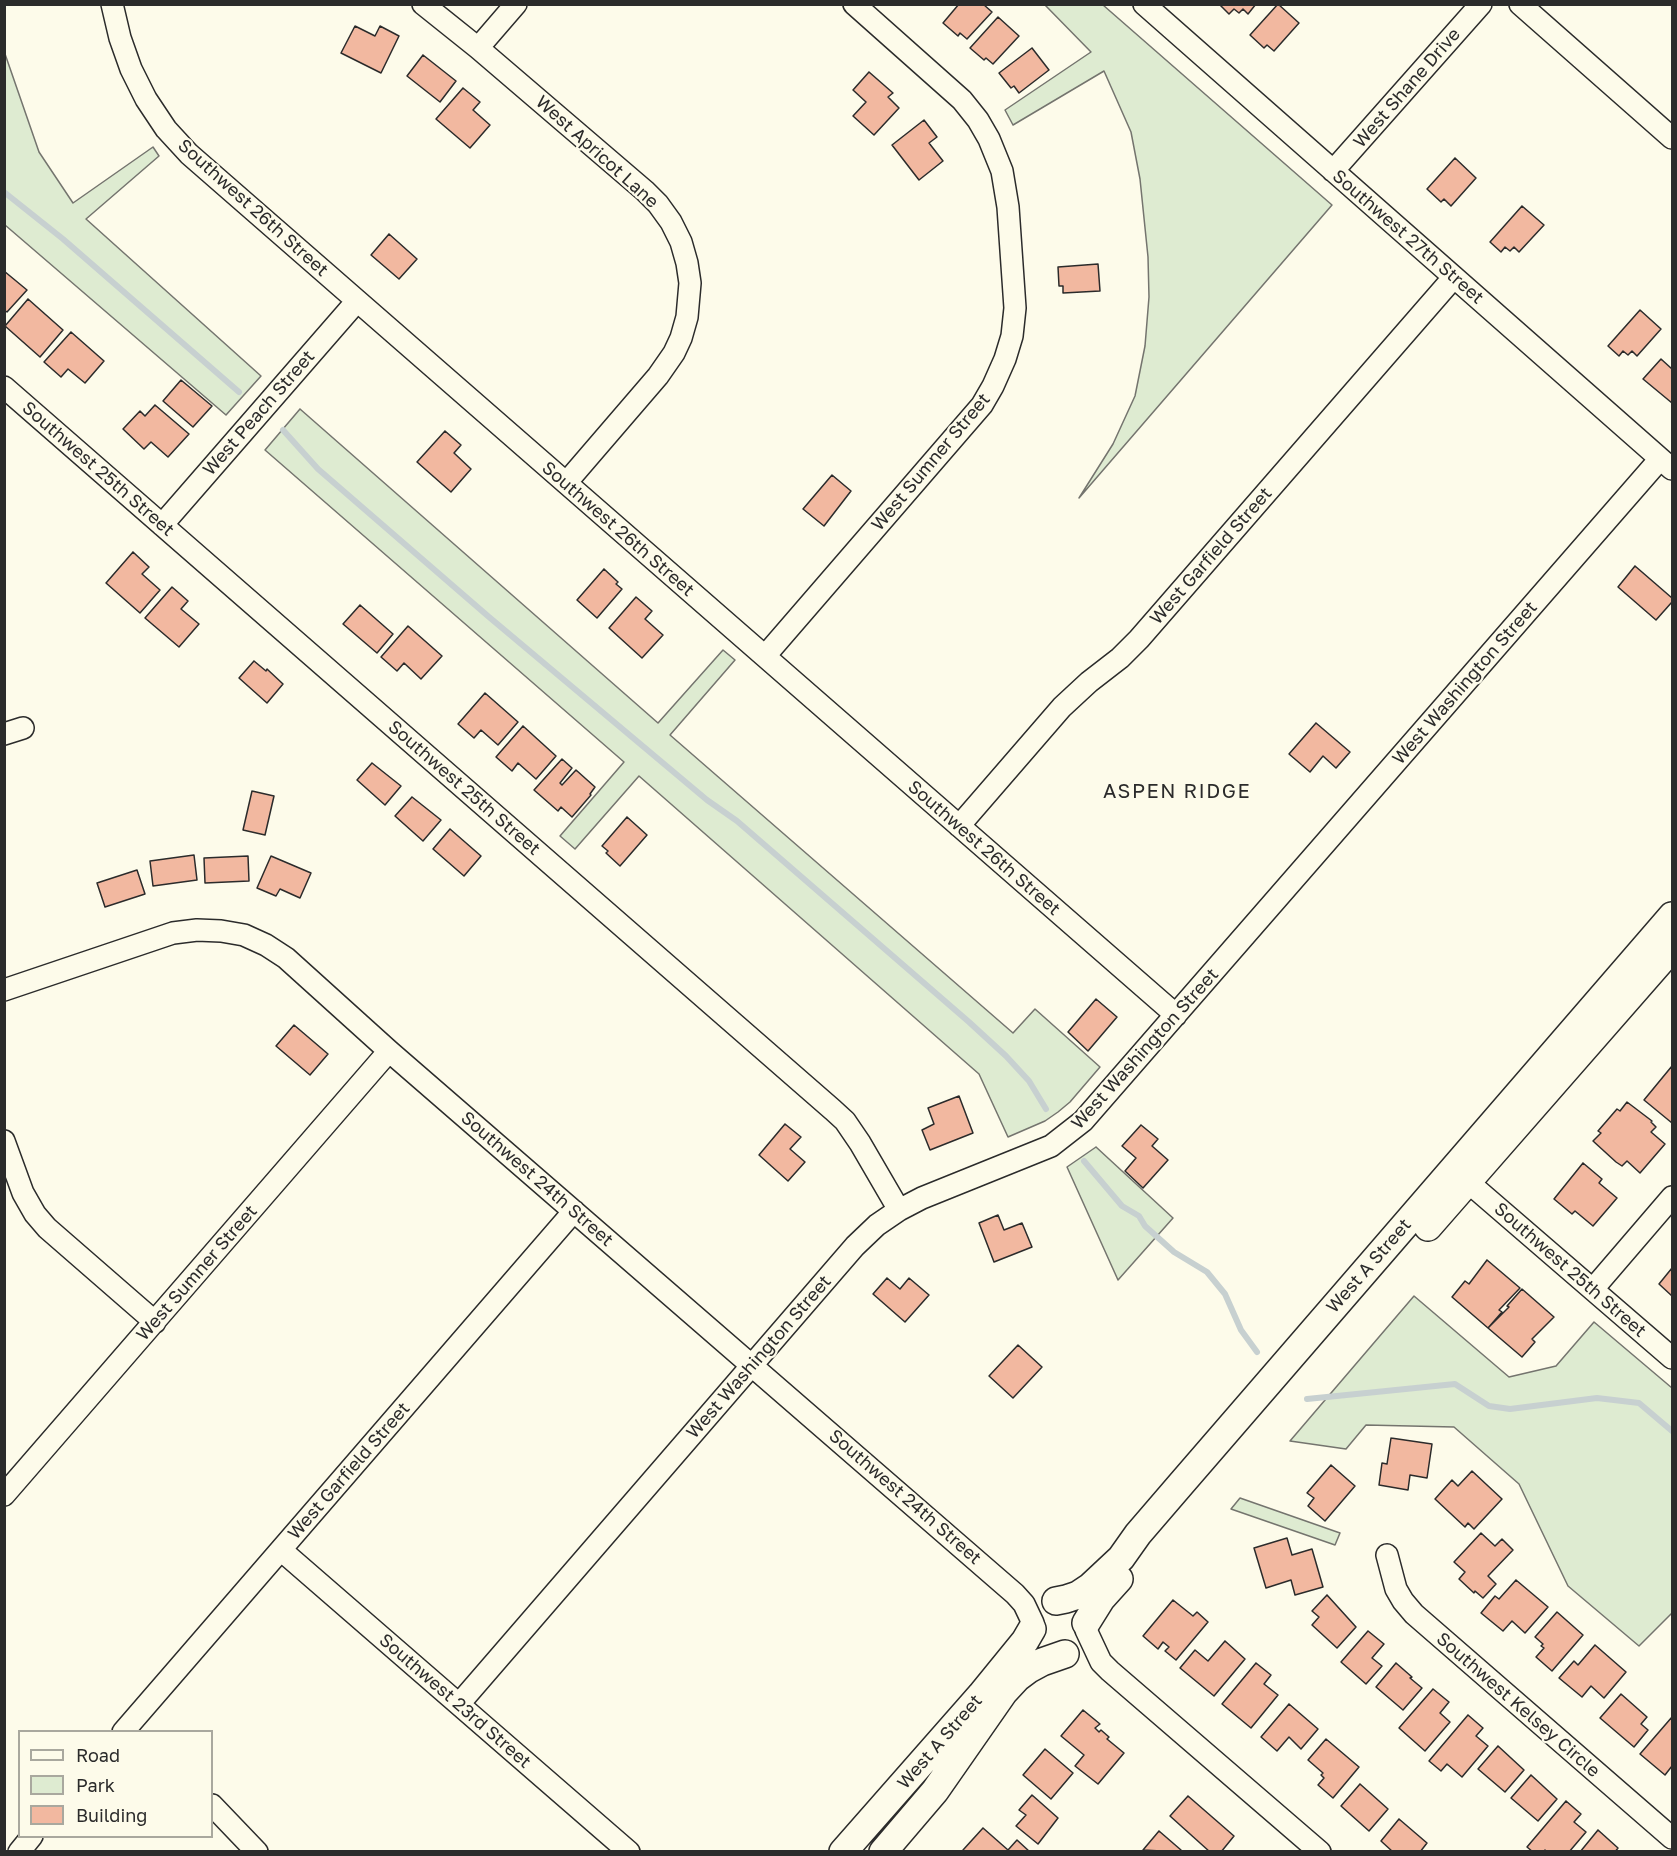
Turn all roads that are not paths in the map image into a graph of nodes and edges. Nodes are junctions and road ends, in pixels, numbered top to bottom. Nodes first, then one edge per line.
1 (112, 4) edge
2 (423, 4) edge
3 (516, 4) edge
4 (854, 4) edge
5 (1144, 4) edge
6 (1481, 4) edge
7 (1520, 4) edge
8 (478, 48) junction
9 (1672, 138) edge
10 (1333, 171) junction
11 (1454, 277) junction
12 (357, 301) junction
13 (4, 387) edge
14 (1666, 464) edge
15 (566, 483) junction
16 (162, 525) junction
17 (765, 656) junction
18 (959, 826) junction
19 (1672, 916) edge
20 (1672, 948) edge
21 (4, 990) edge
22 (1176, 1015) junction
23 (389, 1051) junction
24 (4, 1141) edge
25 (1468, 1182) junction
26 (1672, 1197) edge
27 (899, 1210) junction
28 (574, 1211) junction
29 (1593, 1288) junction
30 (154, 1322) junction
31 (1672, 1358) edge
32 (753, 1365) junction
33 (4, 1495) edge
34 (281, 1550) junction
35 (1387, 1555) dead end
36 (1042, 1614) junction
37 (1086, 1626) junction
38 (1066, 1654) junction
39 (1110, 1671) junction
40 (459, 1704) junction
41 (126, 1730) edge
42 (213, 1806) edge
43 (31, 1838) edge
44 (1672, 1838) edge
45 (4, 1844) edge
46 (13, 1851) edge
47 (20, 1851) edge
48 (257, 1851) edge
49 (628, 1851) edge
50 (843, 1851) edge
51 (883, 1851) edge
52 (1320, 1851) edge

1 - 12 street, Southwest 26th Street
2 - 8 street, West Apricot Lane
3 - 8 street
4 - 17 street, West Sumner Street
5 - 10 street, Southwest 27th Street
6 - 10 street, West Shane Drive
7 - 9 street
8 - 15 street, West Apricot Lane
10 - 11 street, Southwest 27th Street
11 - 14 street, Southwest 27th Street
11 - 18 street, West Garfield Street
12 - 15 street, Southwest 26th Street
12 - 16 street, West Peach Street
13 - 16 street, Southwest 25th Street
14 - 22 street, West Washington Street
15 - 17 street, Southwest 26th Street
16 - 27 street, Southwest 25th Street
17 - 18 street, Southwest 26th Street
18 - 22 street, Southwest 26th Street
19 - 36 main road, West A Street
20 - 25 main road, West A Street
21 - 23 street, Southwest 24th Street
22 - 27 street, West Washington Street
23 - 28 street, Southwest 24th Street
23 - 30 street, West Sumner Street
24 - 30 street
25 - 29 street, Southwest 25th Street
25 - 37 main road, West A Street
26 - 29 street
27 - 32 street, West Washington Street
28 - 32 street, Southwest 24th Street
28 - 34 street, West Garfield Street
29 - 31 street, Southwest 25th Street
30 - 33 street, West Sumner Street
32 - 36 street, Southwest 24th Street
32 - 40 street, West Washington Street
34 - 40 street, Southwest 23rd Street
34 - 41 street, West Garfield Street
35 - 44 street, Southwest Kelsey Circle
36 - 37 main road
36 - 38 main road
36 - 50 main road, West A Street
37 - 38 main road
37 - 39 street
38 - 39 street
38 - 51 main road, West A Street
39 - 52 street
40 - 49 street, Southwest 23rd Street
42 - 48 street
43 - 47 street
45 - 46 street

